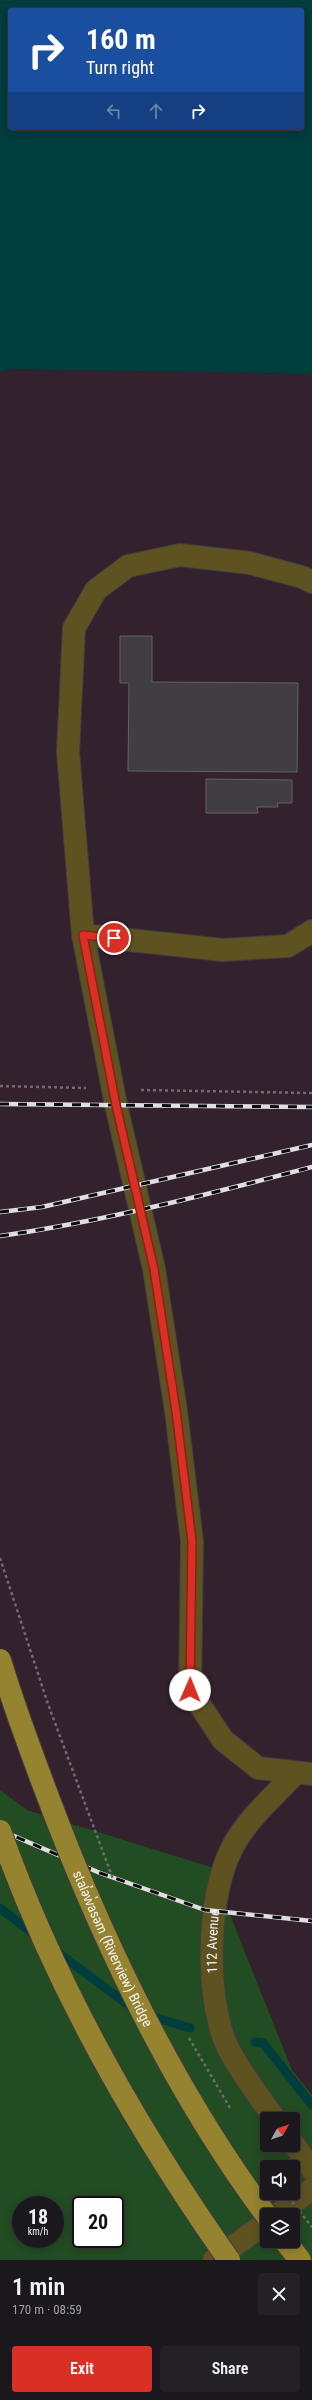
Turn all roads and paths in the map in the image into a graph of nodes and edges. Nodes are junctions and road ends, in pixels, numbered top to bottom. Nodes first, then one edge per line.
1 (312, 582) edge
2 (312, 931) edge
3 (83, 935) junction
4 (0, 1086) edge
5 (113, 1089) junction
6 (312, 1092) edge
7 (0, 1558) edge
8 (0, 1660) edge
9 (304, 1774) edge
10 (0, 1830) edge
11 (113, 1881) dead end
12 (188, 2036) dead end
13 (231, 2110) dead end
14 (270, 2112) edge
15 (299, 2152) edge
16 (312, 2170) edge
17 (312, 2189) edge
18 (283, 2207) edge
19 (261, 2208) edge
20 (260, 2227) edge
21 (312, 2227) edge
22 (291, 2248) edge
23 (214, 2260) edge
24 (229, 2260) edge
25 (300, 2260) edge

1 - 3 street
2 - 3 street
3 - 5 street
4 - 5 path
5 - 6 path
5 - 9 street
7 - 11 path, bridge
8 - 19 main road, stal̕əw̓asəm (Riverview) Bridge, bridge
9 - 14 street, 112 Avenue
10 - 24 main road, bridge
12 - 13 path, bridge
15 - 16 street
17 - 18 street
18 - 21 path, bridge
20 - 23 street
22 - 25 main road

